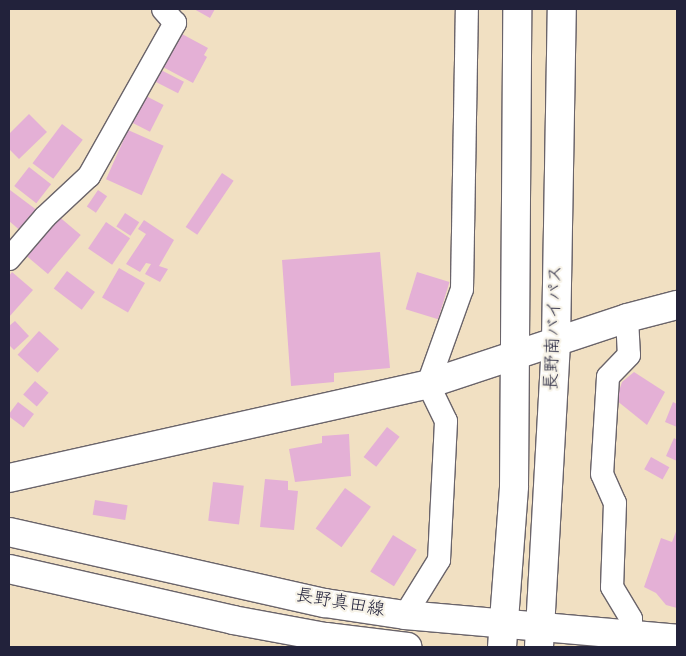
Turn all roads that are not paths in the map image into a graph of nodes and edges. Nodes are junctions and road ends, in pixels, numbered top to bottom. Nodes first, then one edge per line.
1 (163, 9) edge
2 (467, 9) edge
3 (517, 9) edge
4 (562, 9) edge
5 (9, 259) edge
6 (677, 305) edge
7 (627, 318) junction
8 (556, 341) junction
9 (515, 356) junction
10 (428, 384) junction
11 (9, 478) edge
12 (9, 532) edge
13 (9, 569) edge
14 (405, 615) junction
15 (503, 635) edge
16 (539, 636) edge
17 (631, 636) junction
18 (677, 639) edge
19 (408, 647) edge

1 - 5 street
2 - 10 street
3 - 9 main road
4 - 8 main road, 長野南バイパス
6 - 7 main road
7 - 8 main road
7 - 17 street
8 - 9 main road
8 - 16 main road, 長野南バイパス
9 - 10 main road
9 - 15 main road
10 - 11 main road
10 - 14 street
12 - 14 main road, 長野真田線
13 - 19 main road, 長野真田線
14 - 15 main road, 長野真田線
15 - 16 main road, 長野真田線
16 - 17 main road, 長野真田線
17 - 18 main road, 長野真田線

